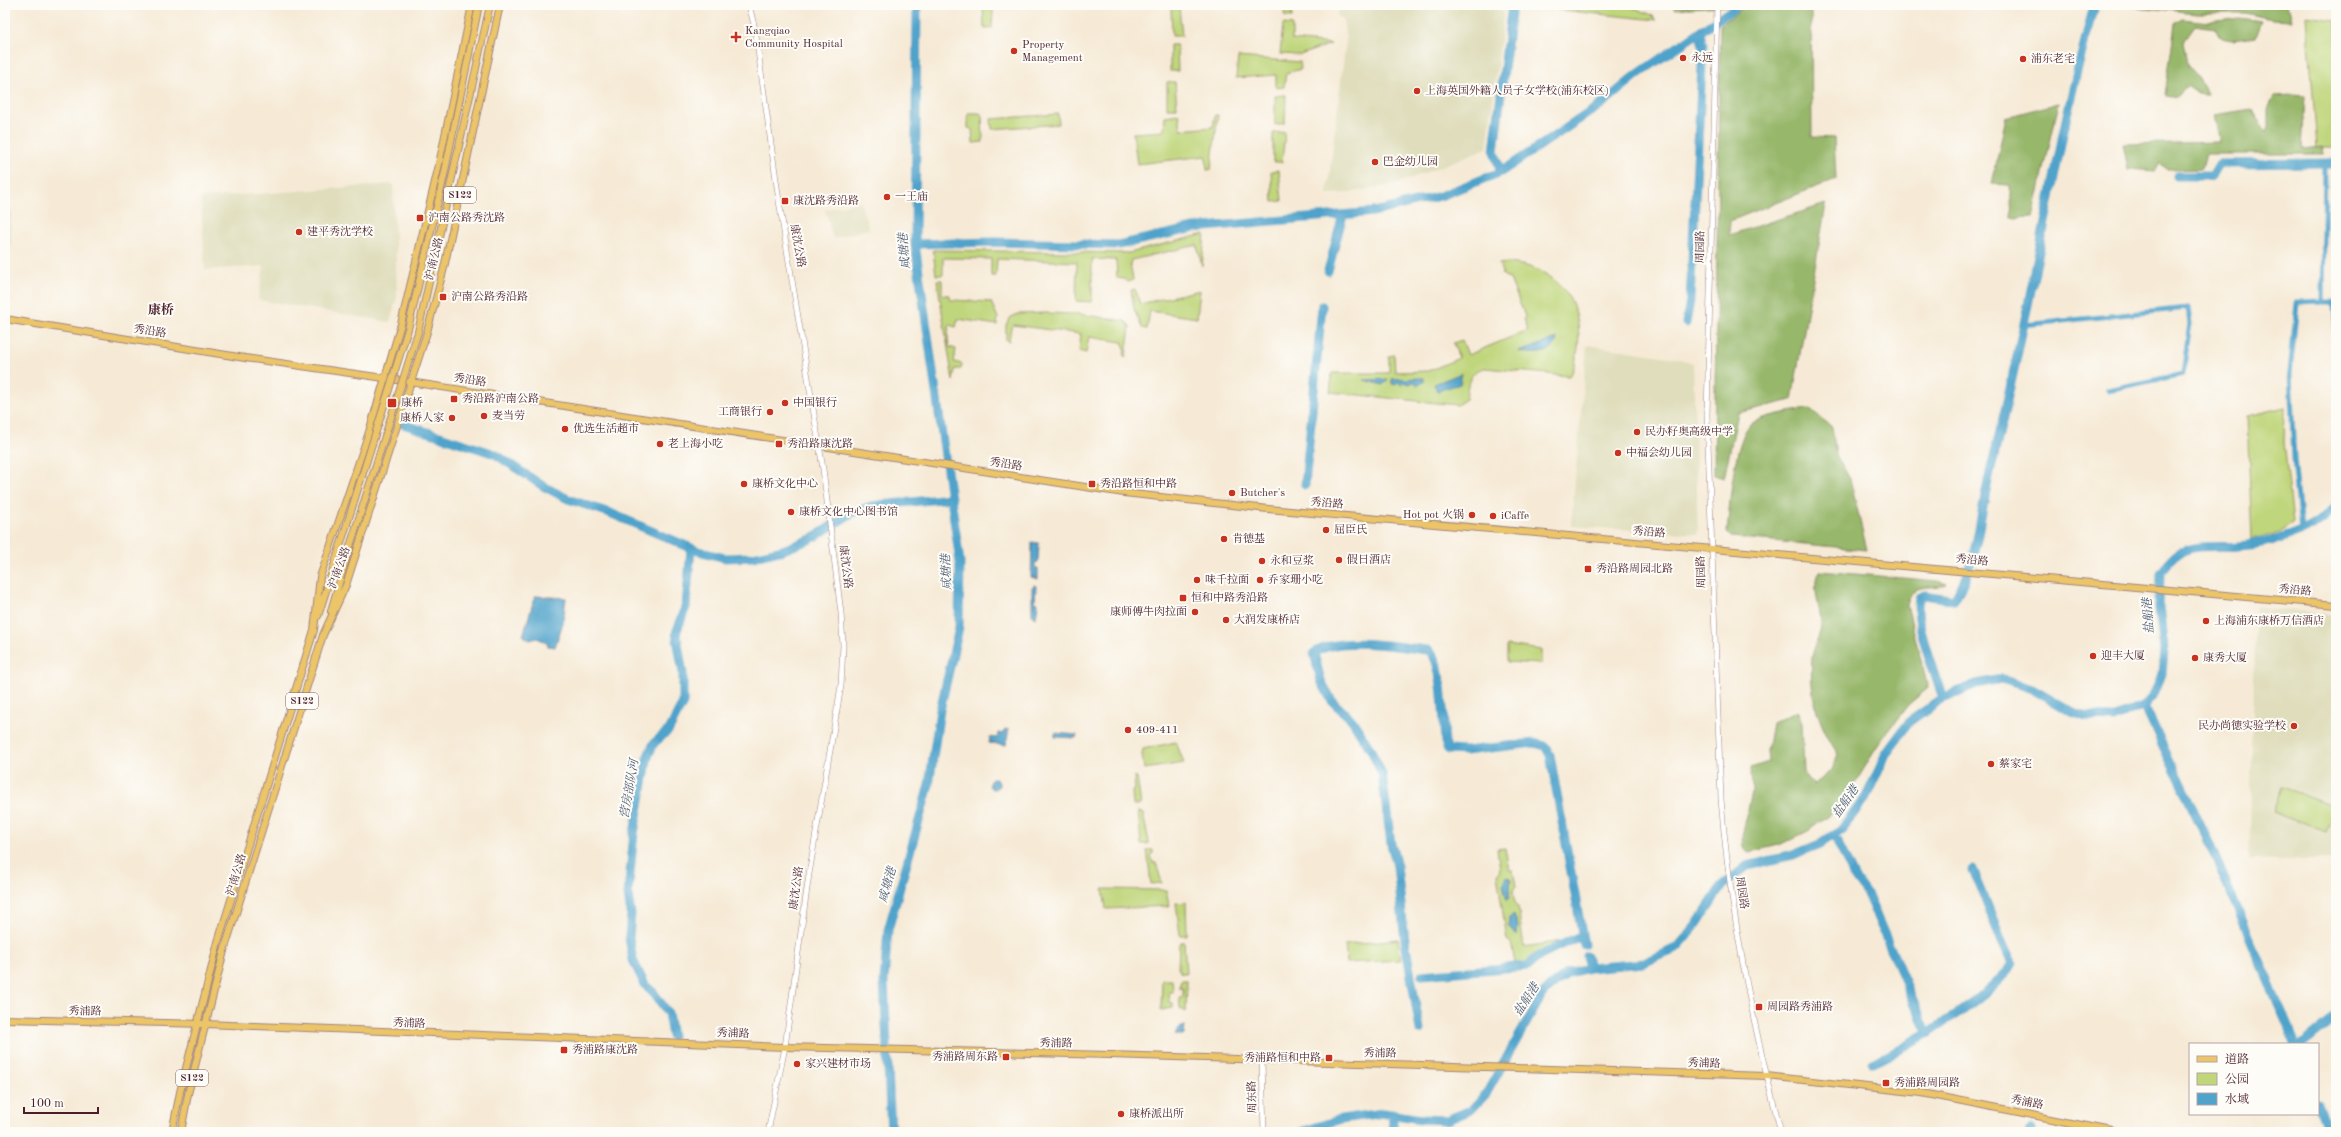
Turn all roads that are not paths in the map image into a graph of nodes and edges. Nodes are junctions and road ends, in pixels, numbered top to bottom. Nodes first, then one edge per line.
1 (472, 5) edge
2 (479, 5) edge
3 (490, 5) edge
4 (500, 5) edge
5 (749, 5) edge
6 (1714, 6) edge
7 (5, 318) edge
8 (384, 378) junction
9 (412, 382) junction
10 (820, 446) junction
11 (1711, 549) junction
12 (2336, 605) edge
13 (314, 630) junction
14 (323, 635) junction
15 (5, 1019) edge
16 (196, 1024) junction
17 (205, 1024) junction
18 (785, 1047) junction
19 (1262, 1061) junction
20 (1766, 1076) junction
21 (1264, 1129) edge
22 (2103, 1130) edge
23 (172, 1132) edge
24 (181, 1132) edge
25 (768, 1132) edge
26 (1781, 1132) edge
27 (2117, 1132) edge

1 - 8 main road, 沪南公路 / S122
2 - 13 main road, bridge
3 - 14 main road, bridge
4 - 9 main road, 沪南公路 / S122
5 - 10 street, 康沈公路
6 - 11 street, 周园路
7 - 8 main road, 秀沿路
8 - 9 main road, 秀沿路
8 - 13 main road, 沪南公路 / S122
9 - 10 main road, 秀沿路
9 - 14 main road, 沪南公路 / S122
10 - 11 main road, 秀沿路
10 - 18 street, 康沈公路
11 - 12 main road, 秀沿路
11 - 20 street, 周园路
13 - 16 main road, 沪南公路 / S122
14 - 17 main road, 沪南公路 / S122
15 - 16 main road, 秀浦路
16 - 17 main road, 秀浦路
16 - 23 main road, 沪南公路 / S122
17 - 18 main road, 秀浦路
17 - 24 main road, 沪南公路 / S122
18 - 19 main road, 秀浦路
18 - 25 street, 康沈公路
19 - 20 main road, 秀浦路
19 - 21 street, 周东路
20 - 22 main road, 秀浦路
20 - 26 street, 周园路
22 - 27 main road, 秀浦路

